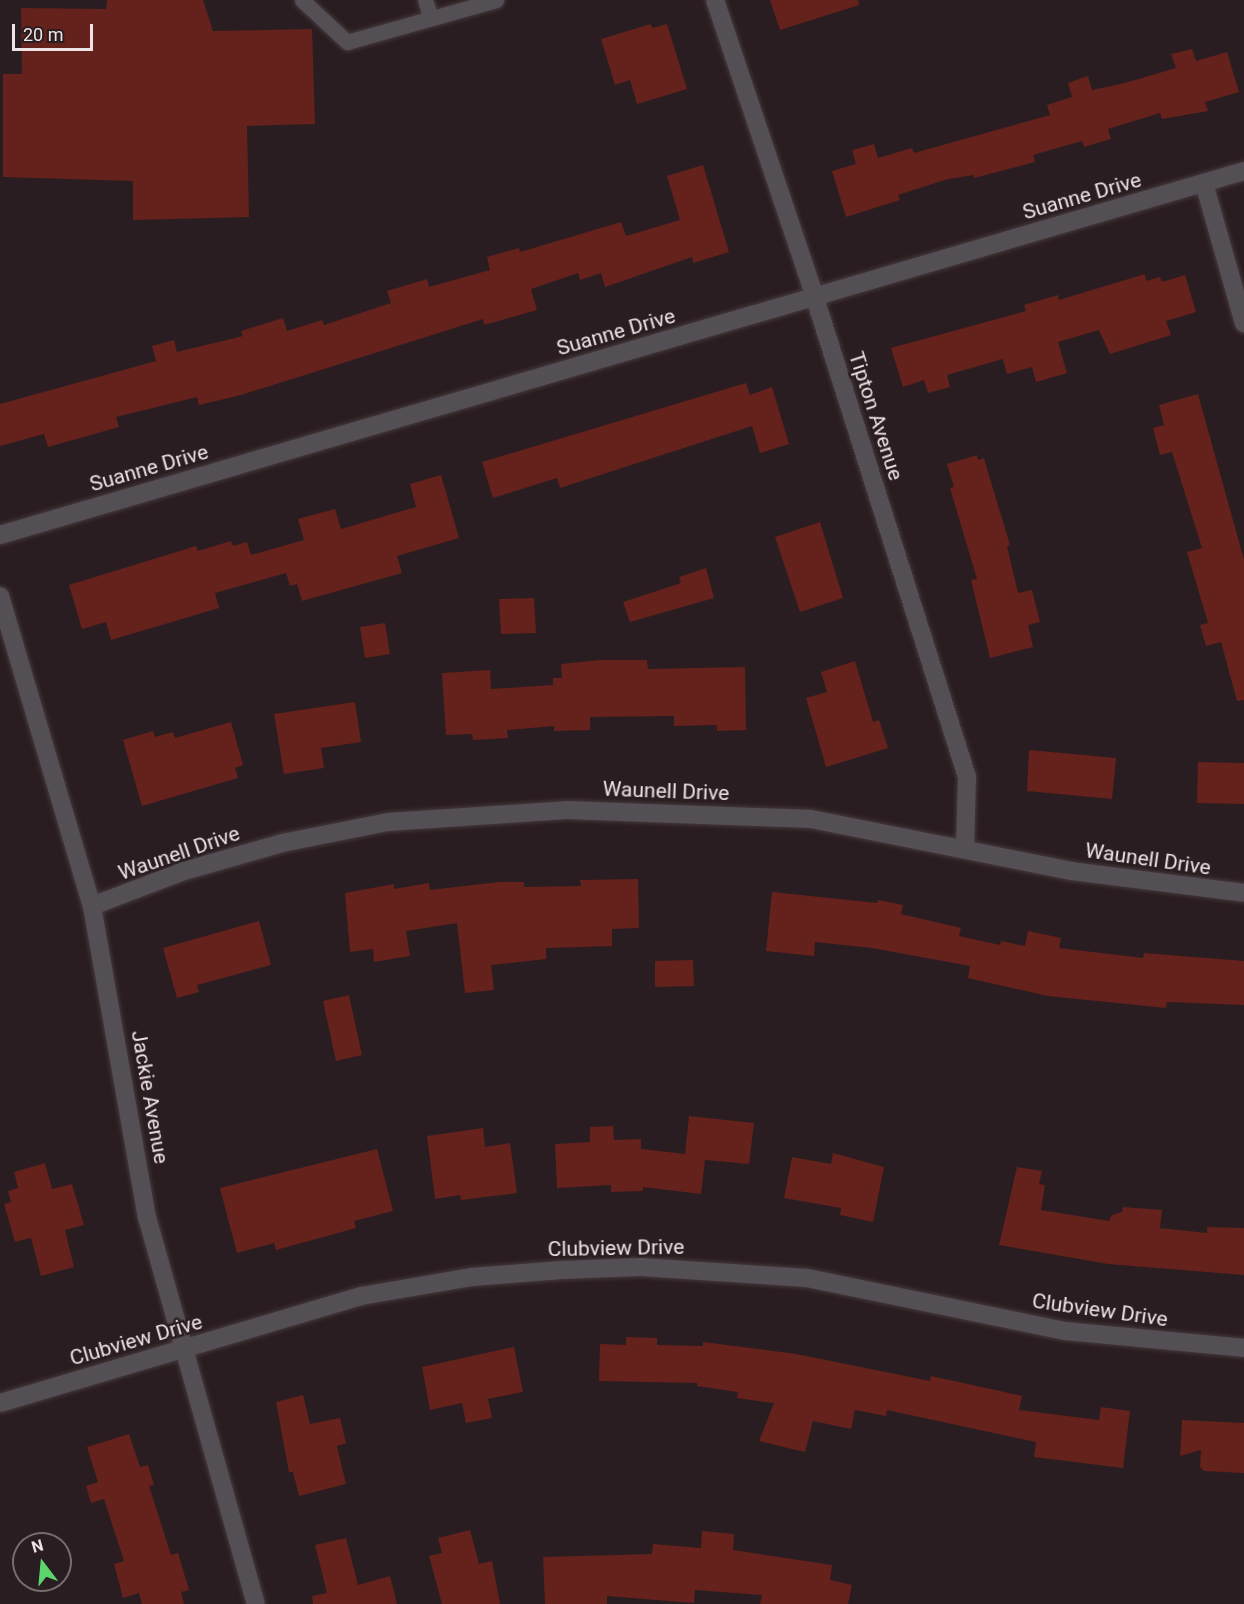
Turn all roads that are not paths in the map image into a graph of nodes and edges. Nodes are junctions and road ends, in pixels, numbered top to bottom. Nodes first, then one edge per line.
1 (302, 0) edge
2 (425, 0) edge
3 (496, 0) edge
4 (715, 0) edge
5 (431, 18) junction
6 (1244, 171) edge
7 (1204, 183) junction
8 (815, 298) junction
9 (1244, 323) edge
10 (0, 535) edge
11 (0, 596) edge
12 (965, 849) junction
13 (1244, 893) edge
14 (92, 906) junction
15 (1244, 1348) edge
16 (182, 1351) junction
17 (0, 1403) edge
18 (256, 1604) edge

1 - 5 lane
2 - 5 lane
3 - 5 lane
4 - 8 street, Tipton Avenue
6 - 7 street, Suanne Drive
7 - 8 street, Suanne Drive
7 - 9 street
8 - 10 street, Suanne Drive
8 - 12 street, Tipton Avenue
11 - 14 street, Jackie Avenue
12 - 13 street, Waunell Drive
12 - 14 street, Waunell Drive
14 - 16 street, Jackie Avenue
15 - 16 street, Clubview Drive
16 - 17 street, Clubview Drive
16 - 18 street, Jackie Avenue

